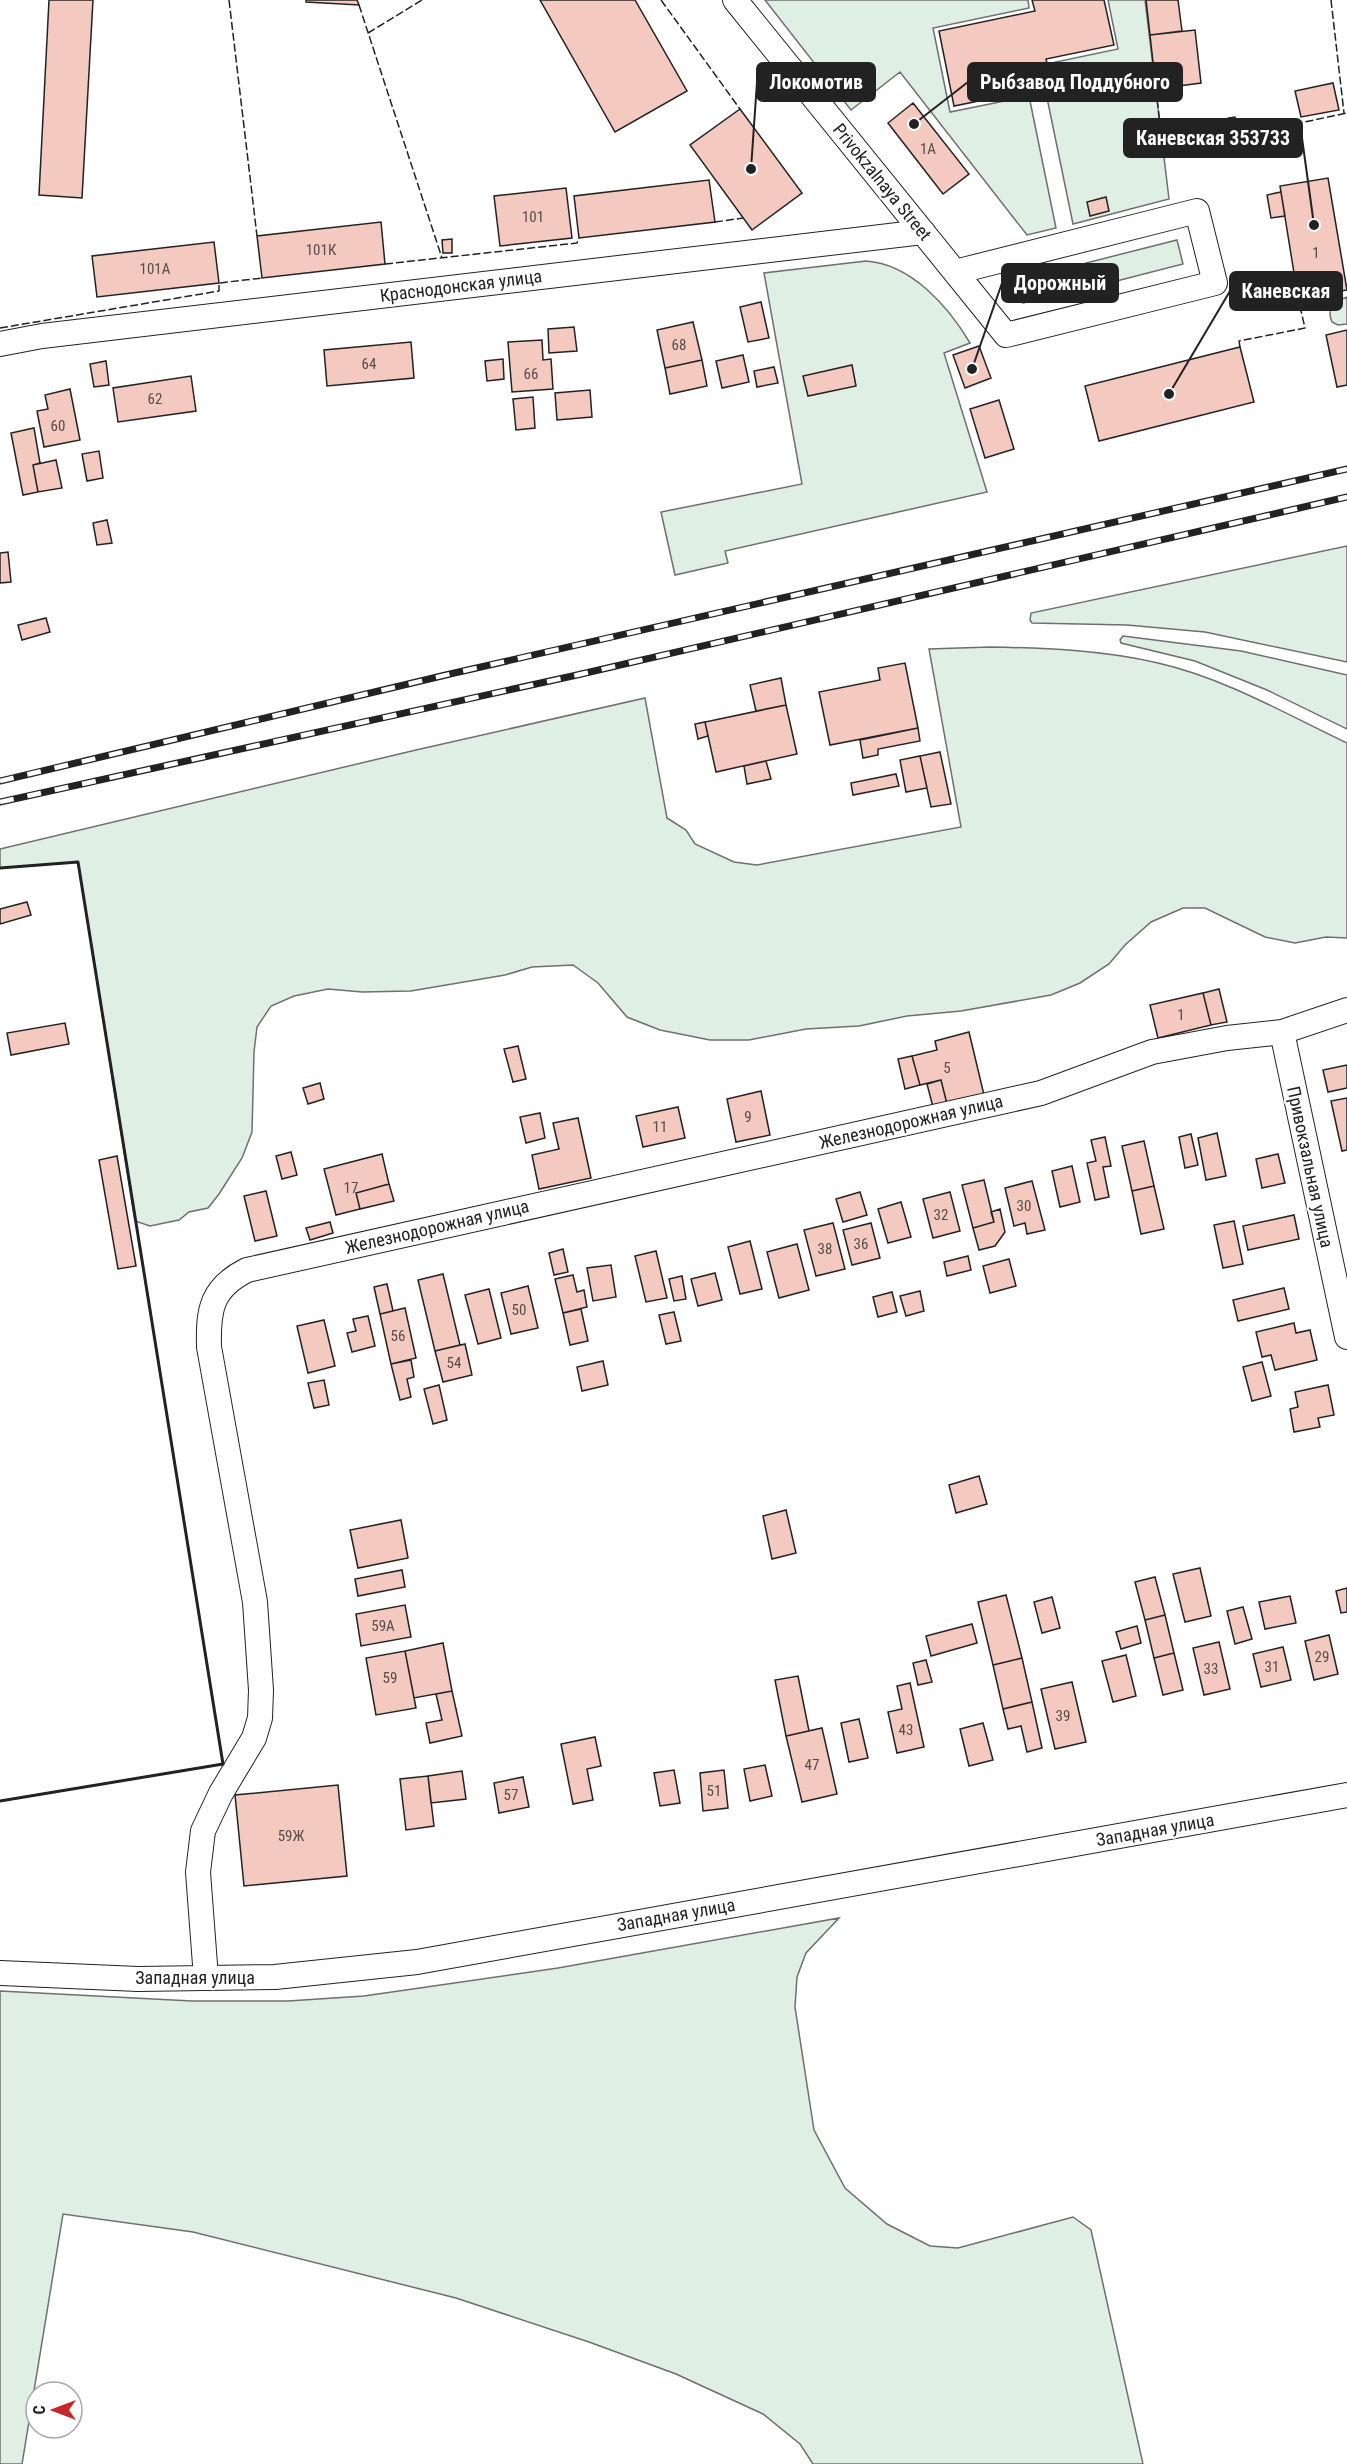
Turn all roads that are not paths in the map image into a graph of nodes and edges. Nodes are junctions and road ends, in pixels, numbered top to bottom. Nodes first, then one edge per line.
1 (735, 0) edge
2 (922, 232) junction
3 (955, 272) junction
4 (0, 344) edge
5 (1347, 1010) edge
6 (1281, 1032) junction
7 (1347, 1337) edge
8 (1347, 1795) edge
9 (0, 1973) edge
10 (206, 1978) junction

1 - 2 street, Privokzalnaya Street
2 - 3 street, Privokzalnaya Street
2 - 4 street, Краснодонская улица
3 - 3 street, Privokzalnaya Street
5 - 6 street, Железнодорожная улица
6 - 7 street, Привокзальная улица
6 - 10 street, Железнодорожная улица
8 - 10 street, Западная улица
9 - 10 street, Западная улица

